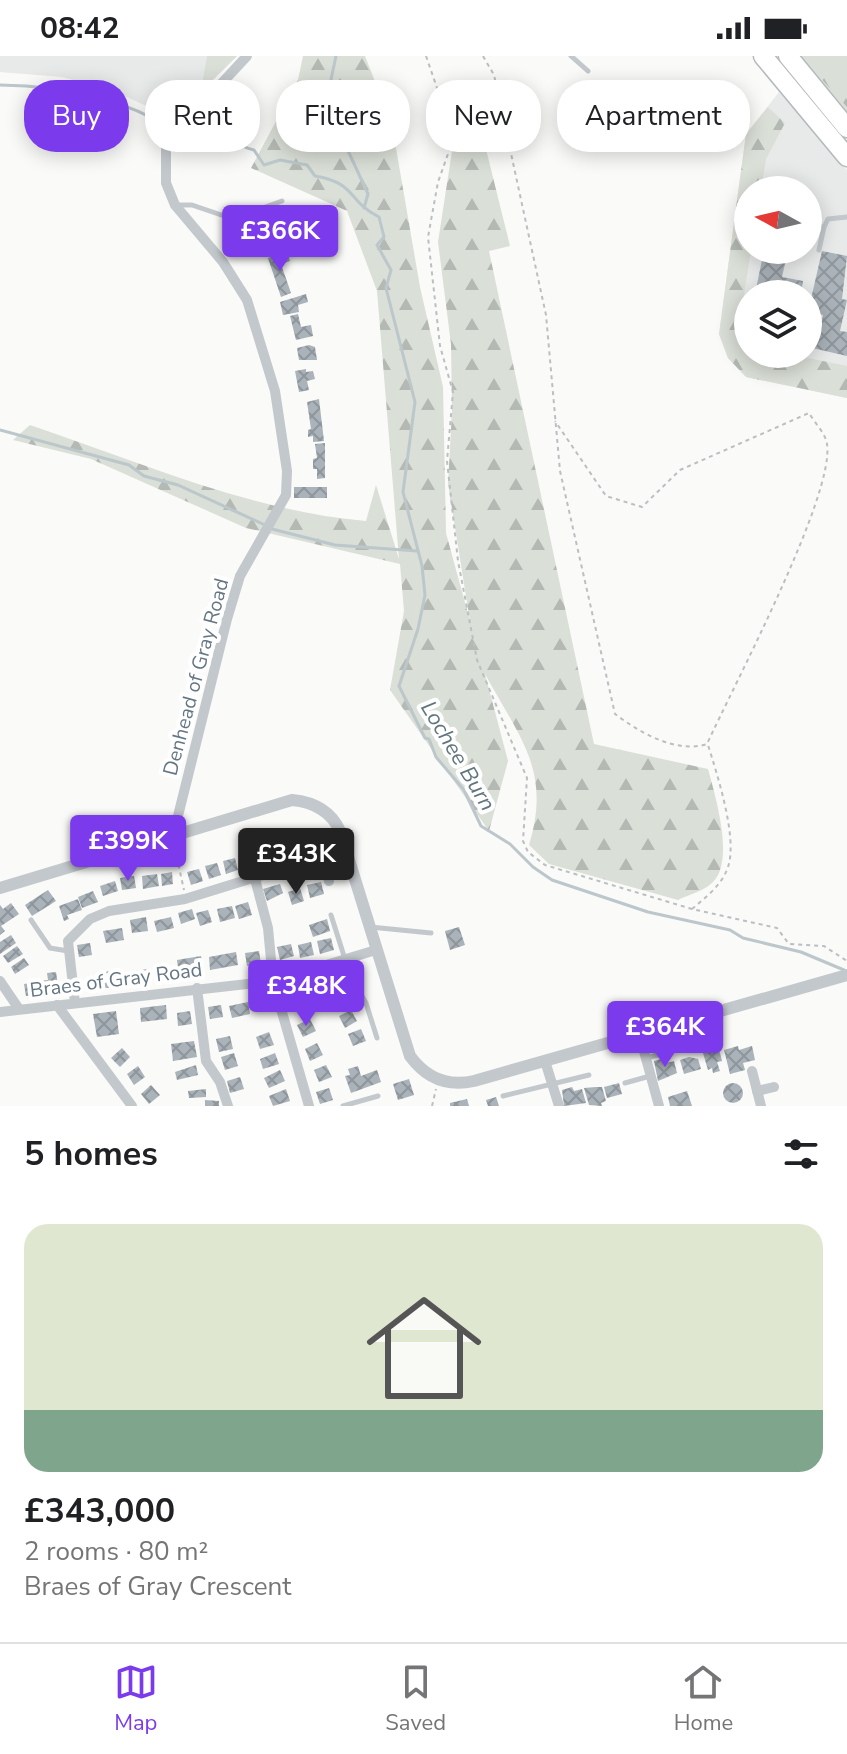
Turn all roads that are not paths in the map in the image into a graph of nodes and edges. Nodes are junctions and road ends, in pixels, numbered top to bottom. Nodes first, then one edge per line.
1 (247, 56) edge
2 (571, 56) edge
3 (763, 56) edge
4 (788, 56) edge
5 (588, 71) dead end
6 (847, 128) edge
7 (847, 157) edge
8 (282, 201) dead end
9 (175, 205) junction
10 (847, 217) edge
11 (824, 227) joint
12 (822, 236) edge
13 (173, 836) junction
14 (319, 847) dead end
15 (324, 865) junction
16 (255, 879) junction
17 (329, 881) dead end
18 (0, 888) edge
19 (331, 915) dead end
20 (31, 920) dead end
21 (369, 927) junction
22 (431, 933) dead end
23 (376, 950) junction
24 (68, 951) junction
25 (345, 960) junction
26 (843, 976) edge
27 (0, 981) edge
28 (273, 981) junction
29 (197, 988) junction
30 (75, 1003) junction
31 (57, 1005) junction
32 (19, 1009) junction
33 (0, 1012) edge
34 (639, 1033) junction
35 (377, 1038) dead end
36 (716, 1038) dead end
37 (646, 1058) junction
38 (545, 1061) junction
39 (752, 1071) dead end
40 (589, 1075) dead end
41 (651, 1075) junction
42 (625, 1083) dead end
43 (552, 1084) junction
44 (774, 1087) dead end
45 (757, 1091) junction
46 (378, 1096) dead end
47 (503, 1096) dead end
48 (132, 1106) edge
49 (228, 1106) edge
50 (309, 1106) edge
51 (343, 1106) edge
52 (559, 1106) edge
53 (659, 1106) edge
54 (761, 1106) edge

1 - 9 street
2 - 5 lane
3 - 7 highway
4 - 6 highway
8 - 9 lane
9 - 13 street, Denhead of Gray Road
10 - 11 lane
11 - 12 lane
13 - 18 street
13 - 21 street
14 - 15 street
15 - 16 street
15 - 17 street
16 - 24 street
16 - 28 street
19 - 25 lane
20 - 24 lane
21 - 22 lane
21 - 23 street
23 - 25 street, Braes of Gray Road
23 - 38 street
24 - 30 street
25 - 28 street, Braes of Gray Road
25 - 35 lane
26 - 34 street
27 - 32 street
28 - 29 street, Braes of Gray Road
28 - 50 street
29 - 30 street, Braes of Gray Road
29 - 49 street
30 - 31 street, Braes of Gray Road
31 - 32 street, Braes of Gray Road
31 - 48 street
32 - 33 street, Braes of Gray Road
34 - 37 street
34 - 38 street
36 - 37 lane
37 - 41 street
38 - 43 street
39 - 45 street
40 - 43 lane
41 - 42 lane
41 - 53 street
43 - 47 lane
43 - 52 street
44 - 45 street
45 - 54 street
46 - 51 lane

